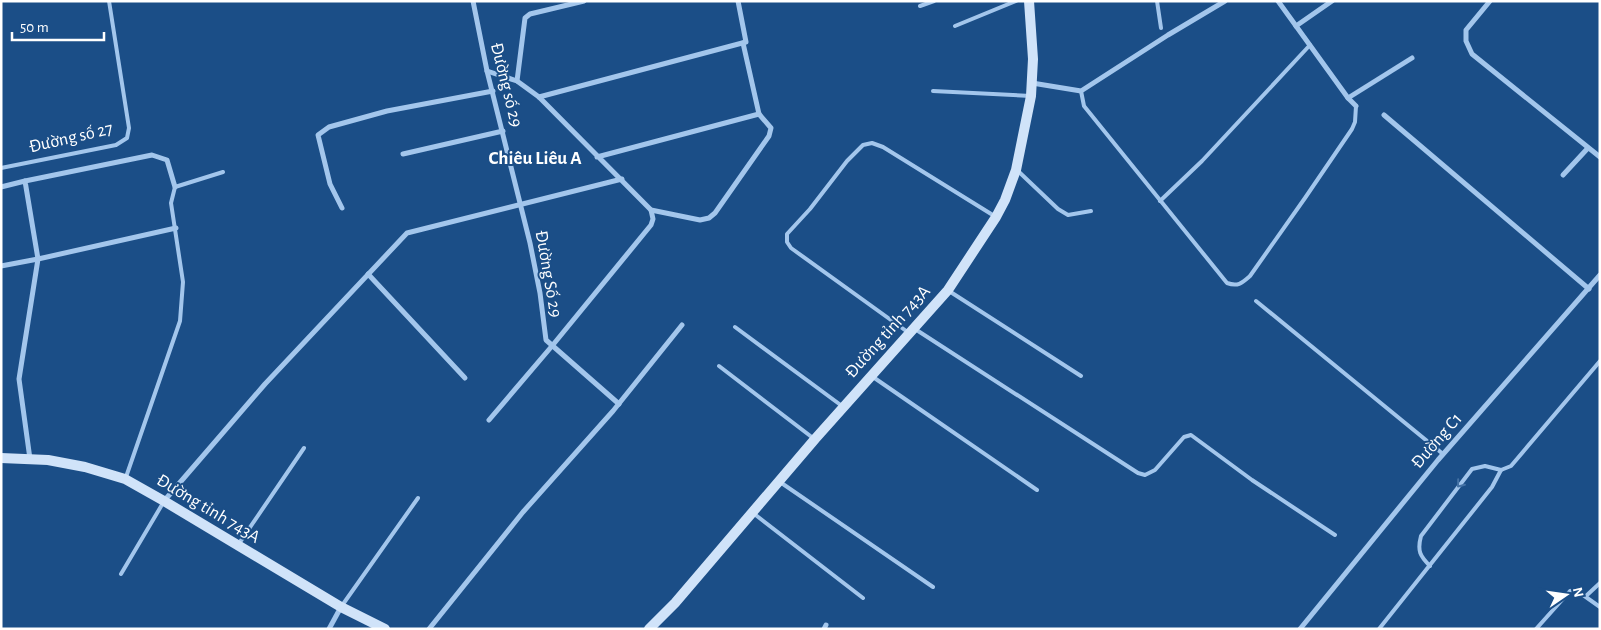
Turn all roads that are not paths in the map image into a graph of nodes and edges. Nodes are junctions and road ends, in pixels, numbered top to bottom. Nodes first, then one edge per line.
1 (109, 1) edge
2 (473, 1) edge
3 (584, 1) edge
4 (738, 1) edge
5 (934, 1) edge
6 (1016, 1) edge
7 (1029, 1) edge
8 (1157, 1) edge
9 (1224, 1) edge
10 (1278, 1) edge
11 (1332, 1) edge
12 (1490, 1) edge
13 (920, 6) dead end
14 (954, 26) dead end
15 (1296, 26) junction
16 (1161, 28) dead end
17 (743, 43) junction
18 (1310, 45) junction
19 (1412, 58) dead end
20 (487, 71) junction
21 (517, 81) junction
22 (1032, 83) junction
23 (933, 90) dead end
24 (493, 91) junction
25 (1081, 91) junction
26 (1030, 96) junction
27 (539, 97) junction
28 (1348, 98) junction
29 (1356, 106) joint
30 (759, 114) junction
31 (1384, 115) dead end
32 (503, 131) junction
33 (1588, 148) junction
34 (403, 154) dead end
35 (597, 157) junction
36 (1600, 157) edge
37 (1, 168) edge
38 (1016, 170) junction
39 (223, 172) dead end
40 (1563, 175) dead end
41 (622, 179) junction
42 (25, 181) junction
43 (1, 187) edge
44 (176, 187) junction
45 (1160, 201) junction
46 (521, 204) junction
47 (342, 208) dead end
48 (651, 210) junction
49 (1091, 211) dead end
50 (996, 217) junction
51 (176, 228) junction
52 (38, 259) junction
53 (1, 266) edge
54 (368, 274) junction
55 (1600, 275) edge
56 (1589, 289) junction
57 (948, 290) junction
58 (1256, 301) dead end
59 (682, 326) dead end
60 (735, 327) dead end
61 (911, 330) junction
62 (552, 346) junction
63 (1600, 361) edge
64 (719, 366) dead end
65 (871, 376) junction
66 (1080, 376) dead end
67 (465, 378) dead end
68 (619, 404) junction
69 (844, 407) junction
70 (489, 420) dead end
71 (815, 439) junction
72 (304, 448) dead end
73 (1443, 454) junction
74 (1, 458) edge
75 (30, 459) junction
76 (1501, 470) junction
77 (125, 479) junction
78 (780, 482) junction
79 (1038, 490) dead end
80 (418, 498) dead end
81 (164, 501) junction
82 (753, 513) junction
83 (1335, 535) dead end
84 (238, 545) junction
85 (1430, 566) junction
86 (121, 574) dead end
87 (1600, 583) edge
88 (933, 587) dead end
89 (1586, 596) junction
90 (862, 598) dead end
91 (341, 607) junction
92 (1600, 607) edge
93 (329, 629) edge
94 (385, 629) edge
95 (429, 629) edge
96 (649, 629) edge
97 (1300, 629) edge
98 (1379, 629) edge
99 (1536, 629) edge

1 - 37 lane, Đường số 27
2 - 20 street, Đường số 29
3 - 21 street
4 - 17 street
5 - 13 lane
6 - 14 lane
7 - 22 main road, Đường tỉnh 743A
8 - 16 lane
9 - 25 street
10 - 15 street
11 - 15 street
12 - 33 street
15 - 18 street
17 - 27 street
17 - 30 street
18 - 28 street
18 - 45 lane
19 - 28 street
20 - 21 street
20 - 24 street, Đường số 29
21 - 27 street
22 - 25 street
22 - 26 main road, Đường tỉnh 743A
23 - 26 lane
24 - 32 street, Đường số 29
24 - 47 street
25 - 45 lane
26 - 38 main road, Đường tỉnh 743A
27 - 35 street
28 - 29 street
29 - 45 lane
30 - 35 street
30 - 48 street
31 - 56 street
32 - 34 street
32 - 46 street, Đường số 29
33 - 36 street
33 - 40 street
35 - 41 street
38 - 49 lane
38 - 50 main road, Đường tỉnh 743A
39 - 44 lane
41 - 46 street
41 - 48 street
42 - 43 street
42 - 44 street
42 - 52 street
44 - 51 lane
46 - 54 street
46 - 62 street, Đường Số 29
48 - 62 street
50 - 57 main road, Đường tỉnh 743A
50 - 61 lane
51 - 52 street
51 - 77 lane
52 - 53 street
52 - 75 street
54 - 67 street
54 - 81 street
55 - 56 street, Đường C1
56 - 73 street, Đường C1
57 - 61 main road, Đường tỉnh 743A
57 - 66 lane
58 - 73 lane
59 - 68 street
60 - 69 lane
61 - 65 main road, Đường tỉnh 743A
61 - 83 lane
62 - 68 street
62 - 70 street
63 - 76 lane
64 - 71 lane
65 - 69 main road, Đường tỉnh 743A
65 - 79 lane
68 - 95 street
69 - 71 main road, Đường tỉnh 743A
71 - 78 main road, Đường tỉnh 743A
72 - 84 lane
73 - 97 street, Đường C1
74 - 75 main road, Đường tỉnh 743A
75 - 77 main road, Đường tỉnh 743A
76 - 85 lane
76 -> 85 lane
77 - 81 main road, Đường tỉnh 743A
78 - 82 main road, Đường tỉnh 743A
78 - 88 lane
80 - 91 lane
81 - 84 main road, Đường tỉnh 743A
81 - 86 lane
82 - 90 lane
82 - 96 main road, Đường tỉnh 743A
84 - 91 main road, Đường tỉnh 743A
85 - 98 lane
87 - 89 lane
89 - 92 lane
89 - 99 lane
91 - 93 street
91 - 94 main road, Đường tỉnh 743A

